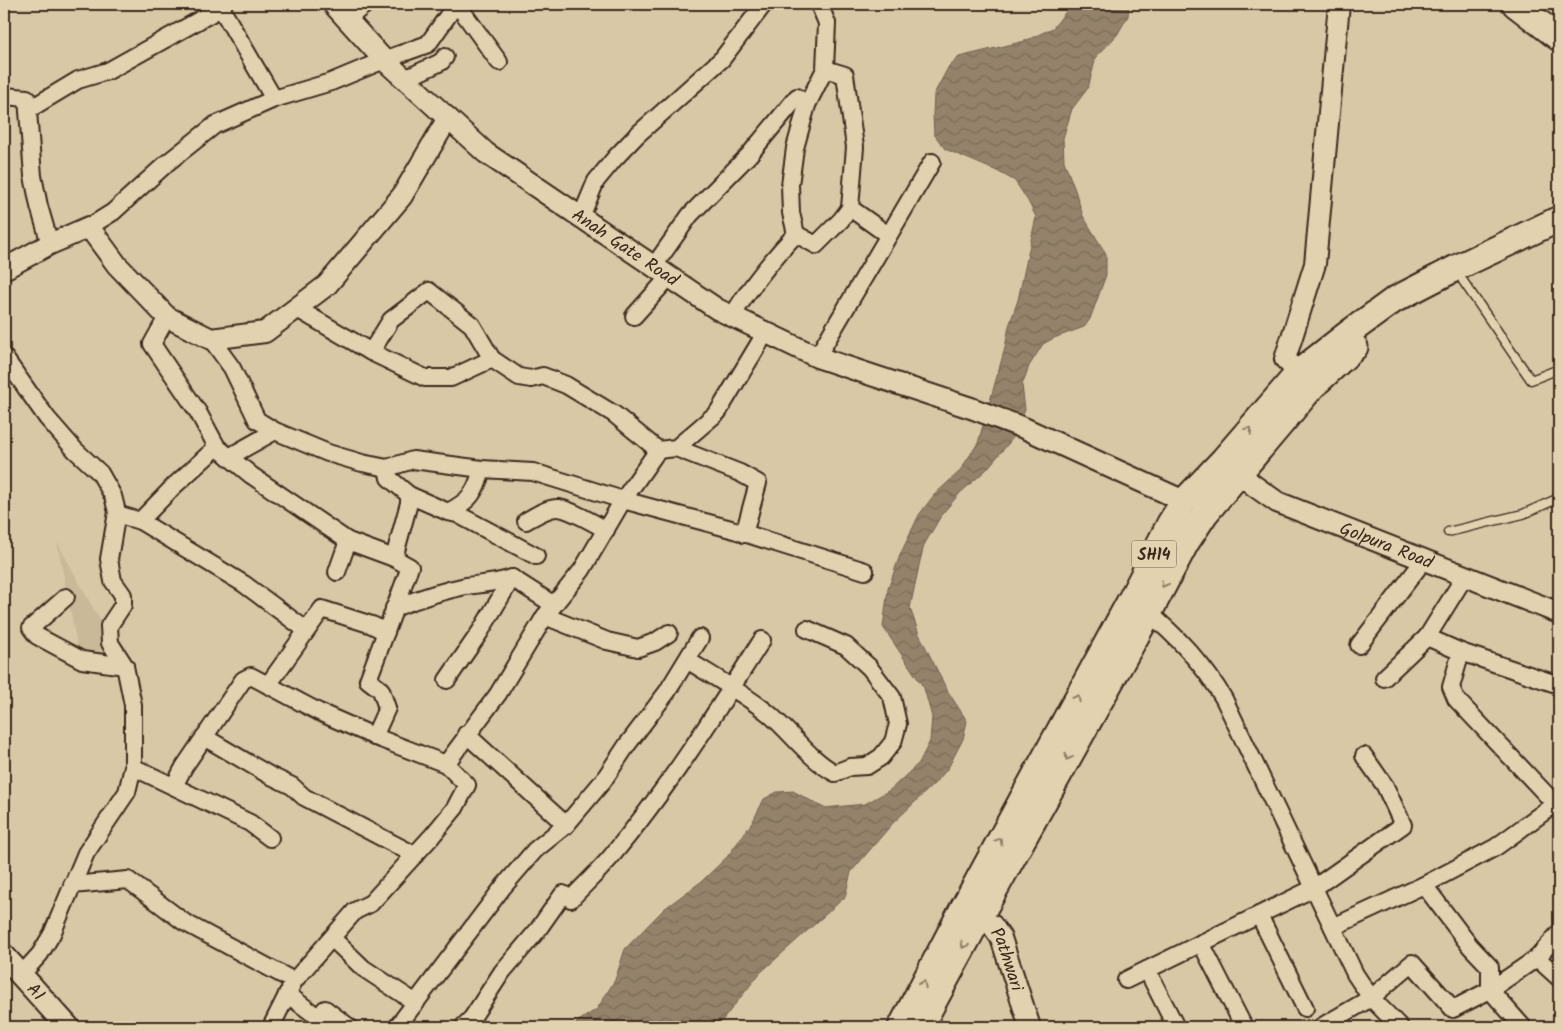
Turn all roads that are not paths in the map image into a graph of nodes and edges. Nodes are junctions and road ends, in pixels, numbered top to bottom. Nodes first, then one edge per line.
1 (333, 4) edge
2 (366, 4) edge
3 (456, 4) edge
4 (764, 4) edge
5 (819, 4) edge
6 (1339, 4) edge
7 (1515, 4) edge
8 (1539, 4) edge
9 (223, 6) edge
10 (347, 19) junction
11 (1559, 19) edge
12 (1559, 38) edge
13 (445, 57) dead end
14 (384, 60) junction
15 (499, 62) dead end
16 (825, 69) junction
17 (405, 79) junction
18 (4, 96) edge
19 (274, 98) junction
20 (807, 105) junction
21 (28, 110) junction
22 (448, 118) junction
23 (932, 162) dead end
24 (850, 208) junction
25 (581, 217) junction
26 (1559, 219) edge
27 (89, 227) junction
28 (796, 234) junction
29 (888, 235) junction
30 (1559, 238) edge
31 (50, 244) junction
32 (4, 269) edge
33 (661, 272) junction
34 (1463, 281) junction
35 (296, 308) junction
36 (634, 316) dead end
37 (732, 316) junction
38 (167, 317) junction
39 (766, 332) junction
40 (211, 339) junction
41 (371, 352) junction
42 (4, 357) edge
43 (817, 357) junction
44 (492, 359) junction
45 (1559, 369) edge
46 (1306, 379) junction
47 (275, 431) junction
48 (676, 448) junction
49 (658, 450) junction
50 (223, 452) junction
51 (1231, 466) junction
52 (387, 468) junction
53 (482, 469) junction
54 (1212, 488) junction
55 (409, 496) junction
56 (1559, 498) edge
57 (623, 500) junction
58 (1182, 504) junction
59 (448, 512) junction
60 (117, 514) junction
61 (1201, 520) junction
62 (526, 521) dead end
63 (140, 522) junction
64 (606, 530) junction
65 (1448, 532) dead end
66 (744, 534) junction
67 (348, 541) junction
68 (536, 556) dead end
69 (394, 558) junction
70 (1424, 560) junction
71 (865, 571) dead end
72 (337, 572) dead end
73 (1465, 576) junction
74 (512, 578) junction
75 (66, 597) dead end
76 (1140, 606) junction
77 (394, 608) junction
78 (550, 610) junction
79 (1559, 613) edge
80 (806, 629) dead end
81 (306, 630) junction
82 (386, 632) junction
83 (669, 633) dead end
84 (700, 638) dead end
85 (1427, 638) junction
86 (762, 640) dead end
87 (1359, 645) dead end
88 (1461, 652) junction
89 (686, 660) junction
90 (125, 666) junction
91 (1384, 678) dead end
92 (447, 680) dead end
93 (268, 685) junction
94 (1559, 685) edge
95 (732, 688) junction
96 (466, 734) junction
97 (204, 737) junction
98 (374, 737) junction
99 (1364, 756) dead end
100 (446, 764) junction
101 (133, 767) junction
102 (174, 786) junction
103 (1557, 806) edge
104 (566, 825) junction
105 (270, 838) dead end
106 (415, 855) junction
107 (72, 885) junction
108 (1424, 885) junction
109 (1314, 888) junction
110 (970, 914) junction
111 (1259, 915) junction
112 (1333, 927) junction
113 (1559, 933) edge
114 (332, 938) junction
115 (1201, 943) junction
116 (4, 956) edge
117 (1537, 958) junction
118 (1147, 970) junction
119 (21, 975) junction
120 (1559, 978) edge
121 (1126, 980) dead end
122 (291, 987) junction
123 (1490, 990) junction
124 (1371, 998) junction
125 (416, 1003) junction
126 (1305, 1008) dead end
127 (68, 1027) edge
128 (270, 1027) edge
129 (349, 1027) edge
130 (397, 1027) edge
131 (463, 1027) edge
132 (901, 1027) edge
133 (920, 1027) edge
134 (1030, 1027) edge
135 (1176, 1027) edge
136 (1244, 1027) edge
137 (1321, 1027) edge
138 (1400, 1027) edge
139 (1523, 1027) edge

1 - 10 street, Anah Gate Road
2 - 10 street
3 - 14 street
3 - 15 street
4 - 25 street
5 - 16 street
6 - 46 street
7 - 12 main road
8 - 11 main road
9 - 19 street
9 - 21 street
10 - 14 street, Anah Gate Road
13 - 17 street
14 - 17 street, Anah Gate Road
14 - 19 street
16 - 20 street
16 - 24 street
17 - 22 street, Anah Gate Road
18 - 21 street
19 - 27 street
20 - 28 street
20 - 33 street
21 - 31 street
22 - 25 street, Anah Gate Road
22 - 35 street
23 - 29 street
24 - 28 street
24 - 29 street
25 - 33 street, Anah Gate Road
26 - 46 main road, SH14
27 - 31 street
27 - 38 street
28 - 37 street
29 - 43 street
30 - 34 main road, SH14
31 - 32 street
33 - 36 street
33 - 37 street, Anah Gate Road
34 - 45 lane
34 - 46 main road, SH14
35 - 40 street
35 - 41 street
37 - 39 street, Anah Gate Road
38 - 40 street
38 - 50 street
39 - 43 street, Anah Gate Road
39 - 48 street
40 - 47 street
41 - 44 street
41 - 44 street
42 - 60 street
43 - 58 street, Anah Gate Road
44 - 49 street
46 - 51 main road, SH14
47 - 50 street
47 - 52 street
48 - 49 street
48 - 66 street
49 - 57 street
50 - 63 street
50 - 67 street
51 - 54 main road, SH14
51 - 70 street, Golpura Road
52 - 53 street
52 - 55 street
53 - 57 street
53 - 59 street
54 - 58 main road, SH14
54 - 61 main road, SH14
55 - 59 street
55 - 69 street
56 - 65 lane
57 - 64 street
57 - 66 street
58 - 61 main road
58 - 76 main road, SH14
59 - 68 street
60 - 63 street
60 - 90 street
61 -> 76 main road, SH14
62 - 64 street
63 - 81 street
64 - 78 street
66 - 71 street
67 - 69 street
67 - 72 street
69 - 77 street
70 - 73 street, Golpura Road
70 - 87 street
73 - 79 street, Golpura Road
73 - 85 street
74 - 77 street
74 - 78 street
74 - 92 street
75 - 90 street
76 - 109 street
76 - 110 main road, SH14
77 - 82 street
78 - 83 street
78 - 96 street
80 - 95 street
81 - 82 street
81 - 93 street
82 - 98 street
84 - 89 street
85 - 88 street
85 - 91 street
86 - 95 street
88 - 94 street
88 - 103 street
89 - 95 street
89 - 104 street
90 - 101 street
93 - 97 street
93 - 98 street
95 - 131 street
96 - 100 street
96 - 104 street
97 - 102 street
97 - 106 street
98 - 100 street
99 - 109 street
100 - 106 street
101 - 102 street
101 - 107 street
102 - 105 street
103 - 108 street
104 - 125 street
106 - 114 street
107 - 119 street
107 - 122 street
108 - 112 street
108 - 123 street
109 - 111 street
109 - 112 street
132 -> 110 main road, SH14
110 -> 133 main road, SH14
110 - 134 street, Pathwari
111 - 115 street
111 - 126 street
112 - 124 street
113 - 117 street
114 - 122 street
114 - 125 street
115 - 118 street
115 - 136 street
116 - 119 main road, A1
117 - 120 street
117 - 123 street
118 - 121 street
118 - 135 street
119 - 127 main road, A1
122 - 128 street
122 - 129 street
123 - 124 street
123 - 139 street
124 - 137 street
124 - 138 street
125 - 130 street

